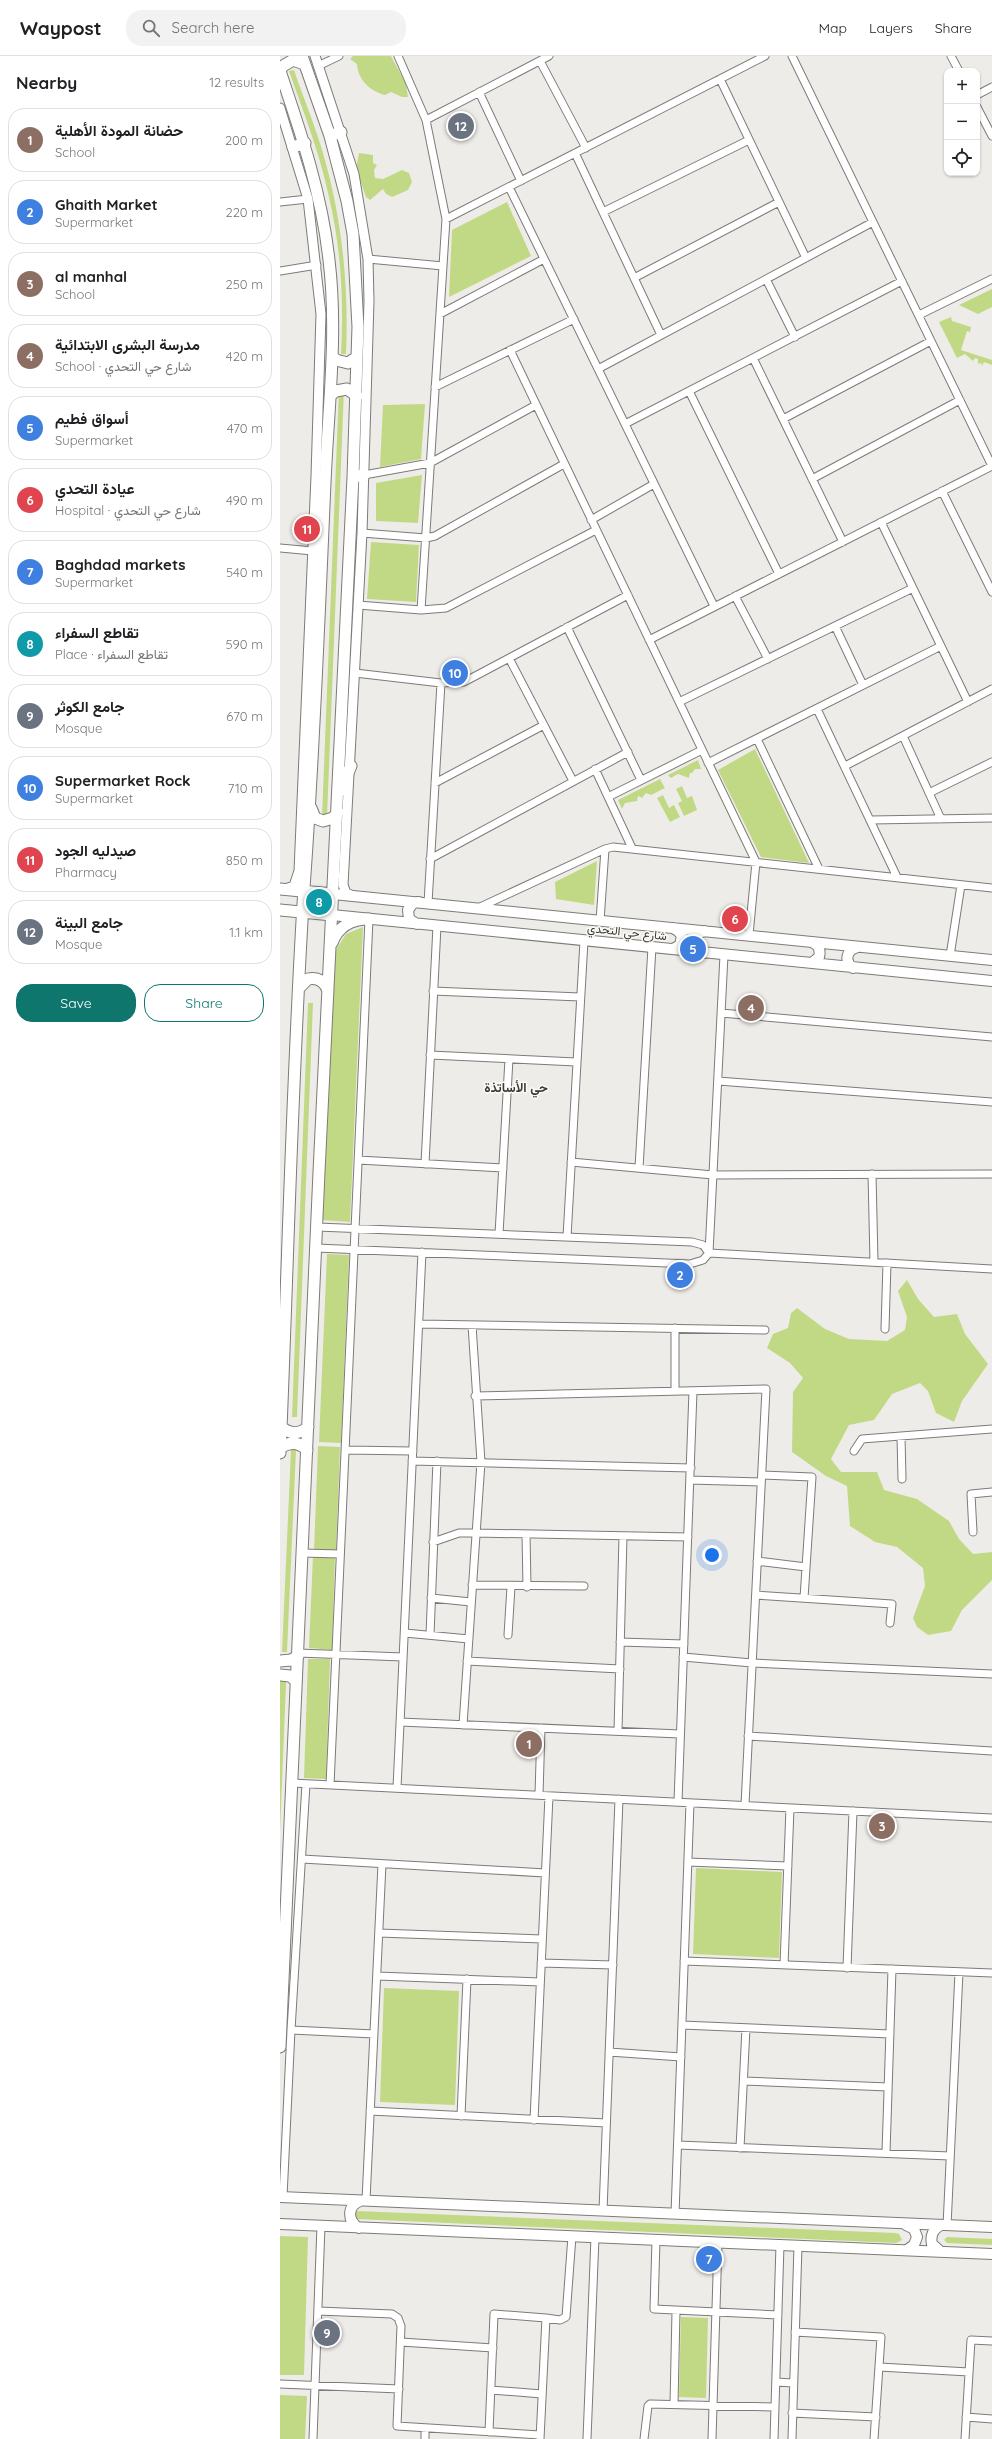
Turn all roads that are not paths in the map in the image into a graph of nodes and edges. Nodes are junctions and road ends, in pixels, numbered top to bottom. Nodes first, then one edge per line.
1 (314, 56) edge
2 (339, 56) edge
3 (398, 56) edge
4 (549, 56) edge
5 (765, 56) edge
6 (792, 56) edge
7 (951, 56) edge
8 (303, 60) edge
9 (540, 61) junction
10 (318, 66) junction
11 (957, 68) edge
12 (280, 71) edge
13 (720, 79) junction
14 (992, 87) edge
15 (479, 92) junction
16 (980, 93) edge
17 (280, 108) edge
18 (980, 113) edge
19 (426, 120) junction
20 (341, 132) junction
21 (330, 136) junction
22 (992, 136) edge
23 (749, 140) junction
24 (305, 143) junction
25 (294, 147) junction
26 (586, 148) junction
27 (574, 153) junction
28 (521, 181) junction
29 (509, 187) junction
30 (308, 199) junction
31 (280, 202) edge
32 (779, 202) junction
33 (602, 212) junction
34 (446, 219) junction
35 (873, 222) junction
36 (806, 258) junction
37 (368, 259) junction
38 (544, 260) junction
39 (317, 265) junction
40 (443, 266) junction
41 (280, 271) edge
42 (634, 278) junction
43 (992, 279) edge
44 (766, 280) junction
45 (902, 281) junction
46 (440, 314) junction
47 (918, 315) junction
48 (574, 319) junction
49 (662, 335) junction
50 (795, 337) junction
51 (931, 341) junction
52 (510, 350) junction
53 (332, 356) junction
54 (358, 357) junction
55 (753, 358) junction
56 (598, 369) junction
57 (435, 387) junction
58 (689, 391) junction
59 (331, 395) junction
60 (357, 396) junction
61 (960, 400) junction
62 (536, 405) junction
63 (783, 419) junction
64 (625, 424) junction
65 (430, 463) junction
66 (564, 464) junction
67 (992, 466) edge
68 (321, 476) junction
69 (358, 476) junction
70 (812, 479) junction
71 (654, 484) junction
72 (942, 492) junction
73 (591, 520) junction
74 (881, 522) junction
75 (596, 530) junction
76 (362, 533) junction
77 (425, 537) junction
78 (843, 542) junction
79 (280, 548) edge
80 (313, 551) junction
81 (779, 574) junction
82 (913, 588) junction
83 (992, 592) edge
84 (628, 596) junction
85 (734, 596) junction
86 (358, 605) junction
87 (714, 606) junction
88 (421, 610) junction
89 (567, 626) junction
90 (835, 626) junction
91 (649, 640) junction
92 (941, 646) junction
93 (509, 658) junction
94 (768, 659) junction
95 (355, 673) junction
96 (440, 683) junction
97 (863, 686) junction
98 (992, 689) edge
99 (679, 702) junction
100 (968, 702) junction
101 (817, 709) junction
102 (544, 725) junction
103 (903, 736) junction
104 (757, 739) junction
105 (702, 750) junction
106 (628, 752) junction
107 (992, 762) edge
108 (708, 763) junction
109 (350, 766) junction
110 (844, 766) junction
111 (595, 769) junction
112 (308, 772) junction
113 (641, 780) junction
114 (573, 781) junction
115 (435, 783) junction
116 (929, 793) junction
117 (608, 797) junction
118 (338, 806) junction
119 (311, 808) junction
120 (992, 818) edge
121 (942, 819) junction
122 (871, 820) junction
123 (632, 848) junction
124 (605, 849) junction
125 (430, 859) junction
126 (756, 862) junction
127 (819, 869) junction
128 (897, 877) junction
129 (961, 885) junction
130 (992, 888) edge
131 (282, 889) edge
132 (304, 891) junction
133 (333, 894) junction
134 (353, 896) junction
135 (423, 903) junction
136 (478, 908) junction
137 (280, 910) edge
138 (303, 912) junction
139 (332, 915) junction
140 (369, 919) junction
141 (600, 920) junction
142 (417, 924) junction
143 (437, 926) junction
144 (673, 928) junction
145 (705, 931) junction
146 (749, 936) junction
147 (584, 940) junction
148 (811, 942) junction
149 (652, 947) junction
150 (858, 947) junction
151 (330, 950) junction
152 (673, 950) junction
153 (704, 953) junction
154 (724, 955) junction
155 (950, 956) junction
156 (992, 960) edge
157 (812, 963) junction
158 (853, 968) junction
159 (992, 981) edge
160 (298, 988) junction
161 (328, 991) junction
162 (433, 991) junction
163 (580, 997) junction
164 (721, 1013) junction
165 (992, 1038) edge
166 (430, 1055) junction
167 (510, 1059) junction
168 (576, 1062) junction
169 (718, 1081) junction
170 (992, 1102) edge
171 (358, 1160) junction
172 (571, 1162) junction
173 (425, 1164) junction
174 (503, 1168) junction
175 (639, 1168) junction
176 (872, 1174) junction
177 (992, 1174) edge
178 (713, 1175) junction
179 (317, 1227) junction
180 (355, 1228) junction
181 (499, 1234) junction
182 (567, 1237) junction
183 (316, 1248) junction
184 (354, 1249) junction
185 (422, 1252) junction
186 (709, 1252) junction
187 (874, 1262) junction
188 (887, 1263) junction
189 (992, 1269) edge
190 (283, 1302) edge
191 (419, 1324) junction
192 (472, 1325) junction
193 (675, 1328) junction
194 (885, 1329) dead end
195 (765, 1330) dead end
196 (675, 1391) junction
197 (693, 1391) junction
198 (475, 1396) junction
199 (281, 1427) junction
200 (308, 1427) junction
201 (992, 1429) edge
202 (901, 1436) junction
203 (280, 1448) edge
204 (307, 1450) junction
205 (345, 1450) junction
206 (413, 1451) junction
207 (854, 1451) dead end
208 (280, 1454) edge
209 (412, 1460) junction
210 (438, 1461) junction
211 (481, 1462) junction
212 (690, 1468) junction
213 (762, 1479) junction
214 (902, 1479) dead end
215 (690, 1480) junction
216 (992, 1492) edge
217 (973, 1532) dead end
218 (476, 1533) junction
219 (526, 1534) junction
220 (623, 1536) junction
221 (688, 1537) junction
222 (433, 1542) junction
223 (302, 1553) junction
224 (340, 1554) junction
225 (757, 1562) junction
226 (806, 1567) junction
227 (472, 1586) junction
228 (584, 1586) dead end
229 (511, 1587) junction
230 (527, 1587) junction
231 (756, 1595) junction
232 (431, 1598) junction
233 (804, 1598) junction
234 (471, 1602) junction
235 (890, 1623) dead end
236 (404, 1633) junction
237 (430, 1635) junction
238 (508, 1635) dead end
239 (469, 1639) junction
240 (620, 1642) junction
241 (684, 1644) junction
242 (298, 1654) junction
243 (336, 1654) junction
244 (403, 1657) junction
245 (683, 1657) junction
246 (280, 1661) edge
247 (467, 1661) junction
248 (752, 1663) junction
249 (620, 1669) junction
250 (992, 1674) edge
251 (280, 1675) edge
252 (296, 1681) junction
253 (400, 1722) junction
254 (463, 1725) junction
255 (541, 1728) junction
256 (618, 1731) junction
257 (680, 1734) junction
258 (748, 1736) junction
259 (992, 1751) edge
260 (292, 1783) junction
261 (306, 1784) junction
262 (330, 1785) junction
263 (397, 1788) junction
264 (539, 1795) junction
265 (549, 1796) junction
266 (619, 1799) junction
267 (678, 1802) junction
268 (690, 1803) junction
269 (745, 1806) junction
270 (790, 1808) junction
271 (853, 1811) junction
272 (992, 1818) edge
273 (302, 1859) junction
274 (688, 1862) junction
275 (382, 1864) junction
276 (788, 1866) junction
277 (545, 1873) junction
278 (379, 1933) junction
279 (542, 1939) junction
280 (684, 1961) junction
281 (541, 1963) junction
282 (613, 1965) junction
283 (784, 1965) junction
284 (847, 1968) junction
285 (892, 1969) junction
286 (959, 1972) junction
287 (992, 1973) edge
288 (377, 1976) junction
289 (468, 1979) junction
290 (540, 1982) junction
291 (682, 2025) junction
292 (746, 2028) junction
293 (291, 2030) junction
294 (374, 2034) junction
295 (890, 2034) junction
296 (280, 2047) edge
297 (609, 2052) junction
298 (681, 2057) junction
299 (744, 2081) junction
300 (888, 2087) junction
301 (370, 2111) junction
302 (461, 2116) junction
303 (534, 2120) junction
304 (606, 2124) junction
305 (678, 2145) junction
306 (740, 2148) junction
307 (886, 2153) junction
308 (950, 2156) junction
309 (281, 2197) edge
310 (363, 2201) junction
311 (603, 2211) junction
312 (675, 2214) junction
313 (280, 2224) edge
314 (906, 2224) junction
315 (321, 2226) junction
316 (944, 2226) junction
317 (992, 2227) edge
318 (359, 2228) junction
319 (572, 2236) junction
320 (595, 2237) junction
321 (656, 2240) junction
322 (718, 2243) junction
323 (780, 2245) junction
324 (798, 2246) junction
325 (907, 2250) junction
326 (941, 2252) junction
327 (992, 2254) edge
328 (318, 2311) junction
329 (676, 2311) junction
330 (716, 2312) junction
331 (778, 2315) junction
332 (546, 2318) junction
333 (795, 2332) junction
334 (992, 2341) edge
335 (400, 2342) junction
336 (493, 2348) junction
337 (879, 2367) junction
338 (969, 2372) junction
339 (776, 2382) junction
340 (793, 2383) junction
341 (280, 2384) edge
342 (315, 2386) junction
343 (399, 2389) junction
344 (491, 2390) junction
345 (542, 2394) junction
346 (674, 2404) junction
347 (713, 2405) junction
348 (775, 2407) junction
349 (792, 2413) junction
350 (876, 2417) junction
351 (966, 2417) junction
352 (992, 2419) edge
353 (425, 2428) junction
354 (489, 2432) junction
355 (540, 2437) edge
356 (313, 2439) edge
357 (425, 2439) edge
358 (587, 2439) edge
359 (644, 2439) edge
360 (712, 2439) edge
361 (774, 2439) edge
362 (792, 2439) edge
363 (874, 2439) edge
364 (965, 2439) edge

1 - 10 street
2 - 10 street
3 - 19 street
4 - 9 street
5 - 13 street
6 - 35 street
7 - 11 street
8 - 12 main road
8 - 21 main road
9 - 15 street
9 - 26 street
10 - 20 street
12 - 24 main road
13 - 23 street
13 - 26 street
14 - 16 street
15 - 19 street
15 - 28 street
17 - 25 street
18 - 22 street
19 - 34 street
20 - 21 main road
20 - 37 street
21 - 54 main road
23 - 32 street
23 - 33 street
24 - 25 main road
24 - 53 main road
25 - 30 street
26 - 27 street
27 - 28 street
27 - 33 street
28 - 29 street
29 - 34 street
29 - 38 street
30 - 31 street
30 - 39 street
32 - 36 street
32 - 42 street
33 - 42 street
34 - 40 street
35 - 36 street
35 - 45 street
36 - 44 street
37 - 40 street
37 - 69 street
38 - 46 street
38 - 48 street
39 - 41 street
39 - 68 street
40 - 46 street
42 - 49 street
43 - 47 street
44 - 49 street
44 - 50 street
45 - 47 street
45 - 50 street
46 - 57 street
47 - 51 street
48 - 52 street
48 - 56 street
49 - 56 street
50 - 55 street
51 - 61 street
51 - 63 street
52 - 57 street
52 - 62 street
53 - 54 main road
53 - 59 main road
54 - 60 main road
55 - 58 street
55 - 63 street
56 - 64 street
57 - 65 street
58 - 64 street
58 - 81 street
59 - 60 main road
59 - 68 main road
60 - 69 main road
61 - 67 street
61 - 70 street
62 - 65 street
62 - 66 street
63 - 70 street
64 - 71 street
65 - 69 street
65 - 77 street
66 - 73 street
66 - 77 street
67 - 72 street
68 - 80 street
68 - 112 main road
69 - 76 street
69 - 118 main road
70 - 78 street
71 - 73 street
71 - 87 street
72 - 74 street
72 - 83 street
73 - 75 street
74 - 78 street
74 - 82 street
75 - 84 street
75 - 88 street
76 - 77 street
76 - 86 street
77 - 88 street
78 - 81 street
79 - 80 street
80 - 112 street
81 - 85 street
82 - 90 street
82 - 92 street
84 - 89 street
84 - 91 street
85 - 87 street
85 - 94 street
86 - 88 street
86 - 95 street
87 - 91 street
89 - 93 street
89 - 106 street
90 - 94 street
90 - 97 street
91 - 99 street
92 - 97 street
92 - 100 street
93 - 96 street
93 - 102 street
94 - 99 street
95 - 96 street
95 - 109 street
96 - 115 street
97 - 101 street
98 - 100 street
99 - 105 street
100 - 103 street
101 - 104 street
101 - 110 street
102 - 114 street
102 - 115 street
103 - 110 street
103 - 116 street
104 - 108 street
104 - 127 street
105 - 108 street
105 - 113 street
106 - 111 street
106 - 113 street
107 - 116 street
108 - 126 street
109 - 118 main road
109 - 134 street
110 - 122 street
111 - 114 street
111 - 117 street
112 - 119 main road
112 - 131 street
113 - 117 street
114 - 125 street
115 - 125 street
116 - 121 street
117 - 123 street
118 - 119 main road
118 - 133 main road
119 - 132 main road
120 - 121 street
121 - 122 street
122 - 128 street
123 - 124 street
123 - 126 street
124 - 136 street
124 - 141 street
125 - 135 street
126 - 127 street
126 - 146 street
127 - 128 street
128 - 129 street
129 - 130 street
129 - 155 street
131 - 132 main road
132 - 133 main road
132 - 138 main road
133 - 134 main road, شارع حي التحدي
133 - 139 main road
134 - 135 main road, شارع حي التحدي
135 - 136 main road, شارع حي التحدي
135 - 142 main road
136 - 141 main road, شارع حي التحدي
137 - 138 main road
138 - 139 main road
138 - 160 main road
139 - 140 main road, شارع حي التحدي
139 - 151 main road
140 - 142 main road, شارع حي التحدي
140 - 151 main road
140 - 171 street
141 - 144 main road, شارع حي التحدي
142 - 143 main road, شارع حي التحدي
143 - 147 main road, شارع حي التحدي
143 - 162 street
144 - 145 main road, شارع حي التحدي
144 - 152 main road
145 - 146 main road, شارع حي التحدي
145 - 153 main road
146 - 148 main road, شارع حي التحدي
147 - 149 main road, شارع حي التحدي
147 - 163 street
148 - 150 main road, شارع حي التحدي
148 - 157 main road
149 - 152 main road, شارع حي التحدي
149 - 175 street
150 - 155 main road, شارع حي التحدي
150 - 158 main road
151 - 161 main road
152 - 153 main road, شارع حي التحدي
153 - 154 main road, شارع حي التحدي
154 - 157 main road, شارع حي التحدي
154 - 164 street
155 - 156 main road, شارع حي التحدي
157 - 158 main road, شارع حي التحدي
158 - 159 main road, شارع حي التحدي
160 - 161 main road
160 - 190 main road
161 - 179 main road
162 - 163 street
162 - 166 street
163 - 168 street
164 - 165 street
164 - 169 street
166 - 167 street
166 - 173 street
167 - 168 street
167 - 174 street
168 - 172 street
169 - 170 street
169 - 178 street
171 - 173 street
171 - 180 street
172 - 175 street
172 - 182 street
173 - 174 street
174 - 181 street
175 - 178 street
176 - 177 street
176 - 178 street
176 - 187 street
178 - 186 street
179 - 180 street
179 - 183 main road
180 - 181 street
180 - 184 street
181 - 182 street
182 - 186 street
183 - 184 street
183 - 200 main road
184 - 185 street
184 - 205 street
185 - 186 street
185 - 191 street
186 - 187 street
187 - 188 street
188 - 189 street
188 - 194 street
190 - 199 main road
191 - 192 street
191 - 206 street
192 - 193 street
192 - 198 street
193 - 195 street
193 - 196 street
196 - 197 street
196 - 198 street
197 - 212 street
197 - 213 street
198 - 211 street
199 - 200 main road
199 - 203 main road
200 - 204 main road
201 - 202 street
202 - 207 street
202 - 214 street
203 - 204 main road
203 - 208 main road
204 - 223 main road
205 - 206 street
205 - 224 street
206 - 209 street
209 - 210 street
209 - 236 street
210 - 211 street
210 - 222 street
211 - 212 street
211 - 218 street
212 - 215 street
213 - 215 street
213 - 225 street
213 - 226 street
215 - 221 street
216 - 217 street
218 - 219 street
218 - 222 street
218 - 227 street
219 - 220 street
219 - 230 street
220 - 221 street
220 - 240 street
221 - 241 street
222 - 232 street
223 - 224 street
223 - 242 main road
224 - 243 street
225 - 226 street
225 - 231 street
226 - 233 street
227 - 229 street
227 - 234 street
228 - 230 street
229 - 230 street
229 - 238 street
231 - 233 street
231 - 248 street
232 - 234 street
232 - 237 street
233 - 235 street
234 - 239 street
236 - 237 street
236 - 244 street
237 - 239 street
239 - 247 street
240 - 241 street
240 - 249 street
241 - 245 street
242 - 243 street
242 - 246 main road
242 - 252 main road
243 - 244 street
243 - 262 street
244 - 253 street
245 - 248 street
245 - 257 street
247 - 249 street
247 - 254 street
248 - 250 street
248 - 258 street
249 - 256 street
251 - 252 main road
252 - 260 main road
253 - 254 street
253 - 263 street
254 - 255 street
255 - 256 street
255 - 264 street
256 - 257 street
257 - 267 street
258 - 259 street
258 - 269 street
260 - 261 street
260 - 296 main road
261 - 262 street
261 - 273 street
262 - 263 street
263 - 264 street
264 - 265 street
265 - 266 street
265 - 277 street
266 - 267 street
266 - 282 street
267 - 268 street
268 - 269 street
268 - 274 street
269 - 270 street
270 - 271 street
270 - 276 street
271 - 272 street
271 - 284 street
273 - 275 street
273 - 293 street
274 - 276 street
274 - 280 street
275 - 277 street
275 - 278 street
276 - 283 street
277 - 279 street
278 - 279 street
278 - 288 street
279 - 281 street
280 - 283 street
280 - 291 street
281 - 282 street
281 - 290 street
282 - 297 street
283 - 284 street
284 - 285 street
285 - 286 street
285 - 295 street
286 - 287 street
286 - 308 street
288 - 289 street
288 - 294 street
289 - 290 street
289 - 302 street
290 - 303 street
291 - 292 street
291 - 298 street
292 - 295 street
292 - 299 street
293 - 294 street
293 - 309 street
294 - 301 street
295 - 300 street
297 - 298 street
297 - 304 street
298 - 305 street
299 - 300 street
299 - 306 street
300 - 307 street
301 - 302 street
301 - 310 street
302 - 303 street
303 - 304 street
304 - 311 street
305 - 306 street
305 - 312 street
306 - 307 street
307 - 308 street
308 - 316 street
309 - 310 main road
310 - 311 main road
310 - 318 main road
311 - 312 main road
312 - 314 main road
313 - 315 main road
314 - 316 main road
314 - 325 main road
315 - 318 main road
315 - 328 street
316 - 317 main road
316 - 326 main road
318 - 319 main road
319 - 320 main road
319 - 332 street
320 - 321 main road
320 - 358 street
321 - 322 main road
321 - 329 street
322 - 323 main road
322 - 330 street
323 - 324 main road
323 - 331 street
324 - 325 main road
324 - 333 street
325 - 326 main road
326 - 327 main road
328 - 335 street
328 - 342 street
329 - 330 street
329 - 346 street
330 - 331 street
330 - 347 street
331 - 339 street
332 - 336 street
332 - 345 street
333 - 337 street
333 - 340 street
334 - 338 street
335 - 336 street
335 - 343 street
336 - 344 street
337 - 338 street
337 - 350 street
338 - 351 street
339 - 340 street
339 - 348 street
340 - 349 street
341 - 342 street
342 - 343 street
342 - 356 street
343 - 353 street
344 - 345 street
344 - 354 street
345 - 355 street
346 - 347 street
346 - 359 street
347 - 348 street
347 - 360 street
348 - 361 street
349 - 350 street
349 - 362 street
350 - 363 street
351 - 352 street
351 - 364 street
353 - 354 street
353 - 357 street
354 - 355 street

